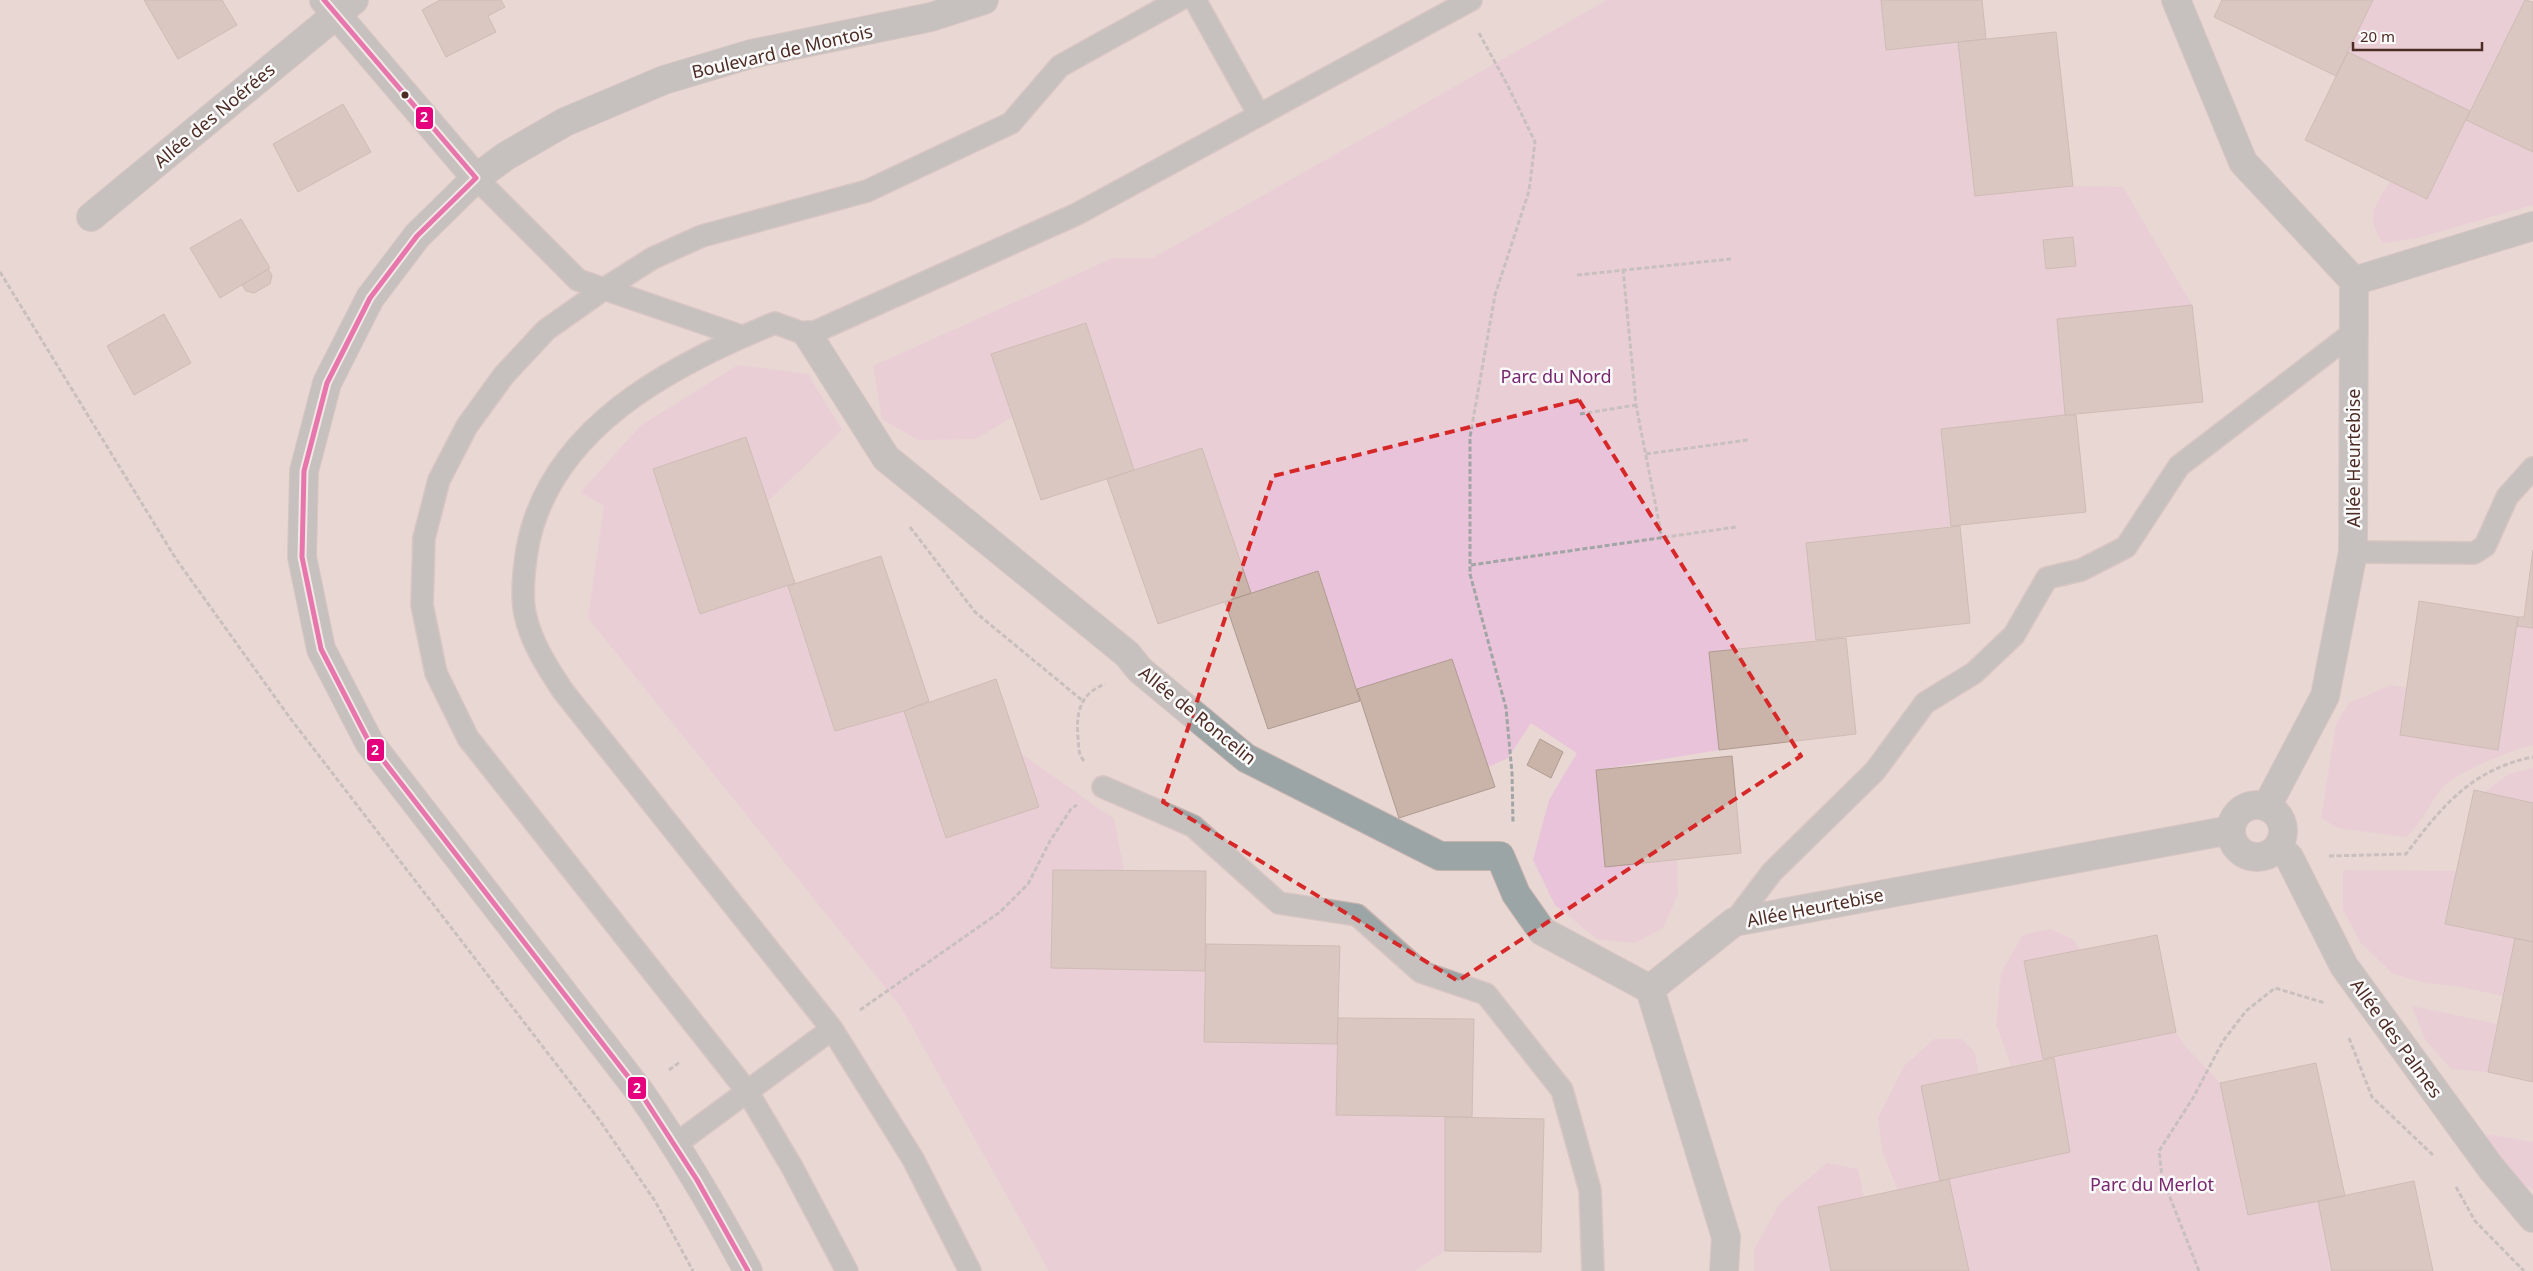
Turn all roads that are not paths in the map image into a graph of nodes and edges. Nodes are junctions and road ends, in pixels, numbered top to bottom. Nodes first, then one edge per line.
1 (984, 0) edge
2 (1179, 0) edge
3 (1195, 0) edge
4 (2176, 0) edge
5 (1467, 2) edge
6 (338, 5) edge
7 (1259, 116) junction
8 (476, 178) junction
9 (91, 217) dead end
10 (2533, 226) edge
11 (2354, 281) junction
12 (604, 289) junction
13 (2354, 332) junction
14 (808, 335) junction
15 (741, 336) junction
16 (2533, 468) edge
17 (2353, 552) junction
18 (1103, 787) road end
19 (2267, 806) junction
20 (2230, 830) junction
21 (2283, 852) junction
22 (1734, 922) junction
23 (1650, 990) junction
24 (832, 1029) junction
25 (747, 1091) junction
26 (676, 1144) junction
27 (2533, 1218) edge
28 (748, 1271) edge
29 (847, 1271) edge
30 (970, 1271) edge
31 (1593, 1271) edge
32 (1724, 1271) edge

1 - 8 street, Boulevard de Montois
2 - 12 lane
3 - 7 lane
4 - 11 street
5 - 7 lane
6 - 8 street
6 - 9 street, Allée des Noérées
7 - 14 lane
8 - 12 lane
8 - 26 street, Boulevard de Montois
10 - 11 street
11 - 13 street, Allée Heurtebise
12 - 15 lane
12 - 25 lane
13 - 17 street, Allée Heurtebise
13 - 22 lane
14 - 15 lane
14 - 23 street, Allée de Roncelin
15 - 24 lane
16 - 17 lane
17 - 19 street, Allée Heurtebise
18 - 31 lane
19 - 20 street
19 - 21 street
20 - 21 street
20 - 22 street, Allée Heurtebise
21 - 27 street, Allée des Palmes
22 - 23 street, Allée Heurtebise
23 - 32 street
24 - 25 lane
24 - 30 lane
25 - 26 lane
25 - 29 lane
26 - 28 street, Boulevard de Montois

